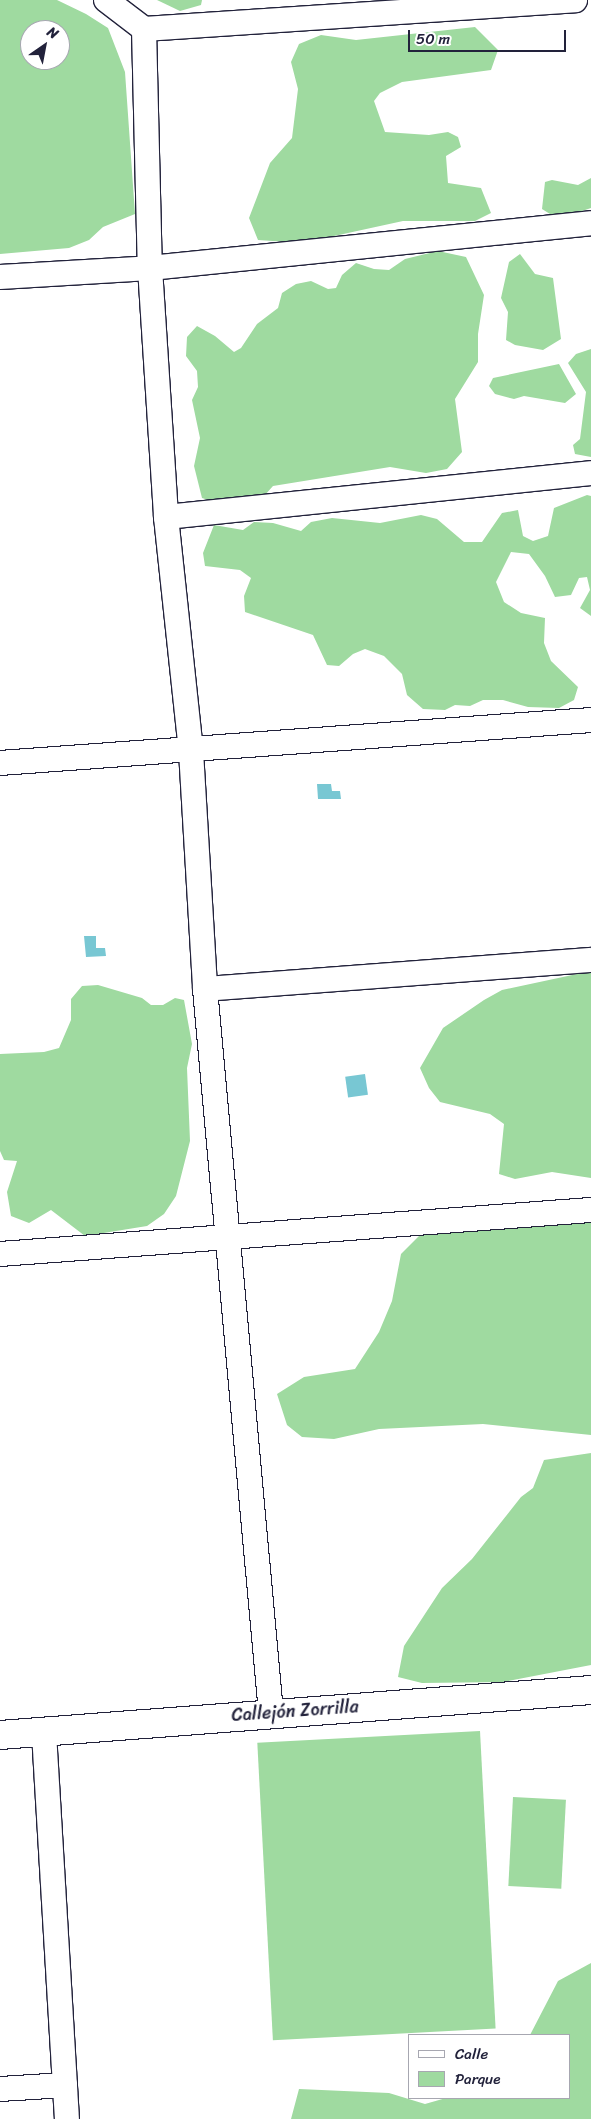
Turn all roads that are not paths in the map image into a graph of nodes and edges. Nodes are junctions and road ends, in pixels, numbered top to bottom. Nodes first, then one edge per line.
1 (106, 0) edge
2 (575, 0) edge
3 (144, 29) junction
4 (591, 223) edge
5 (150, 268) junction
6 (0, 277) edge
7 (591, 473) edge
8 (166, 518) junction
9 (591, 720) edge
10 (191, 750) junction
11 (0, 763) edge
12 (591, 960) edge
13 (205, 989) junction
14 (591, 1210) edge
15 (228, 1237) junction
16 (0, 1254) edge
17 (591, 1690) edge
18 (271, 1713) junction
19 (44, 1733) junction
20 (0, 1735) edge
21 (64, 2085) junction
22 (0, 2089) edge
23 (68, 2119) edge

1 - 3 street
2 - 3 street
3 - 5 street
4 - 5 street
5 - 6 street
5 - 8 street
7 - 8 street
8 - 10 street
9 - 10 street
10 - 11 street
10 - 13 street
12 - 13 street
13 - 15 street
14 - 15 street
15 - 16 street
15 - 18 street
17 - 18 street, Callejón Zorrilla
18 - 19 street, Callejón Zorrilla
19 - 20 street, Callejón Zorrilla
19 - 21 street
21 - 22 street
21 - 23 street

